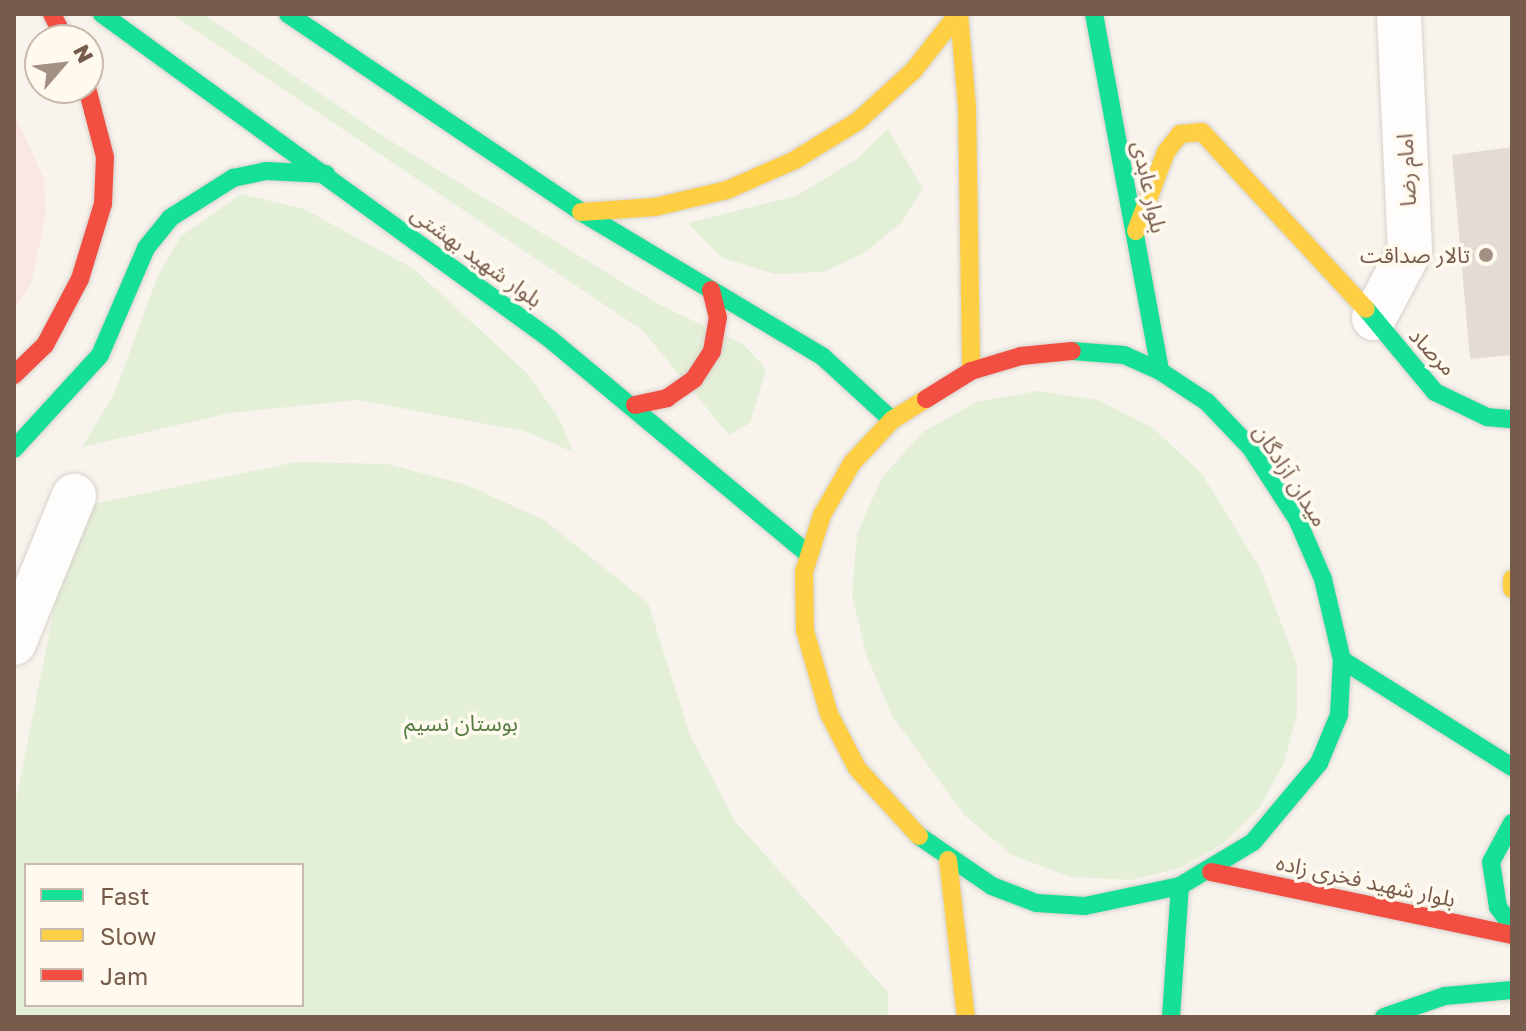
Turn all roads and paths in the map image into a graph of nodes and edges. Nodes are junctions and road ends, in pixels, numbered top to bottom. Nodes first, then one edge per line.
1 (102, 14) edge
2 (288, 14) edge
3 (958, 14) edge
4 (1094, 14) edge
5 (1399, 14) edge
6 (91, 104) edge
7 (326, 174) junction
8 (581, 212) junction
9 (1136, 231) junction
10 (711, 290) junction
11 (1374, 318) junction
12 (971, 371) junction
13 (1160, 371) junction
14 (14, 375) edge
15 (635, 405) junction
16 (1512, 419) edge
17 (892, 420) junction
18 (14, 449) edge
19 (74, 496) dead end
20 (809, 555) junction
21 (1512, 579) edge
22 (1512, 589) edge
23 (14, 643) edge
24 (1342, 660) junction
25 (1512, 767) edge
26 (1512, 823) edge
27 (948, 860) junction
28 (1211, 872) junction
29 (1180, 886) junction
30 (1512, 926) edge
31 (1512, 935) edge
32 (1512, 990) edge
33 (966, 1017) edge
34 (1171, 1017) edge
35 (1384, 1017) edge

1 - 7 main road, بلوار شهید بهشتی
2 - 8 main road
3 - 8 main road
3 - 12 main road
4 - 9 main road, بلوار عابدی
5 - 11 street, امام رضا
6 - 14 main road
7 - 15 main road, بلوار شهید بهشتی
7 - 18 main road
8 - 10 main road
9 - 11 main road, مرصاد
9 - 13 main road, بلوار عابدی
10 - 15 main road
10 - 17 main road
11 - 16 main road, مرصاد
12 - 13 main road, میدان آزادگان
12 - 17 main road, میدان آزادگان
13 - 24 main road, میدان آزادگان
15 - 20 main road, بلوار شهید بهشتی
17 - 20 main road, میدان آزادگان
19 - 23 street
20 - 27 main road, میدان آزادگان
21 - 22 main road
24 - 25 main road
24 - 28 main road, میدان آزادگان
26 - 30 main road
27 - 29 main road, میدان آزادگان
27 - 33 main road
28 - 29 main road, میدان آزادگان
28 - 31 main road, بلوار شهید فخری زاده
29 - 34 main road
32 - 35 main road

